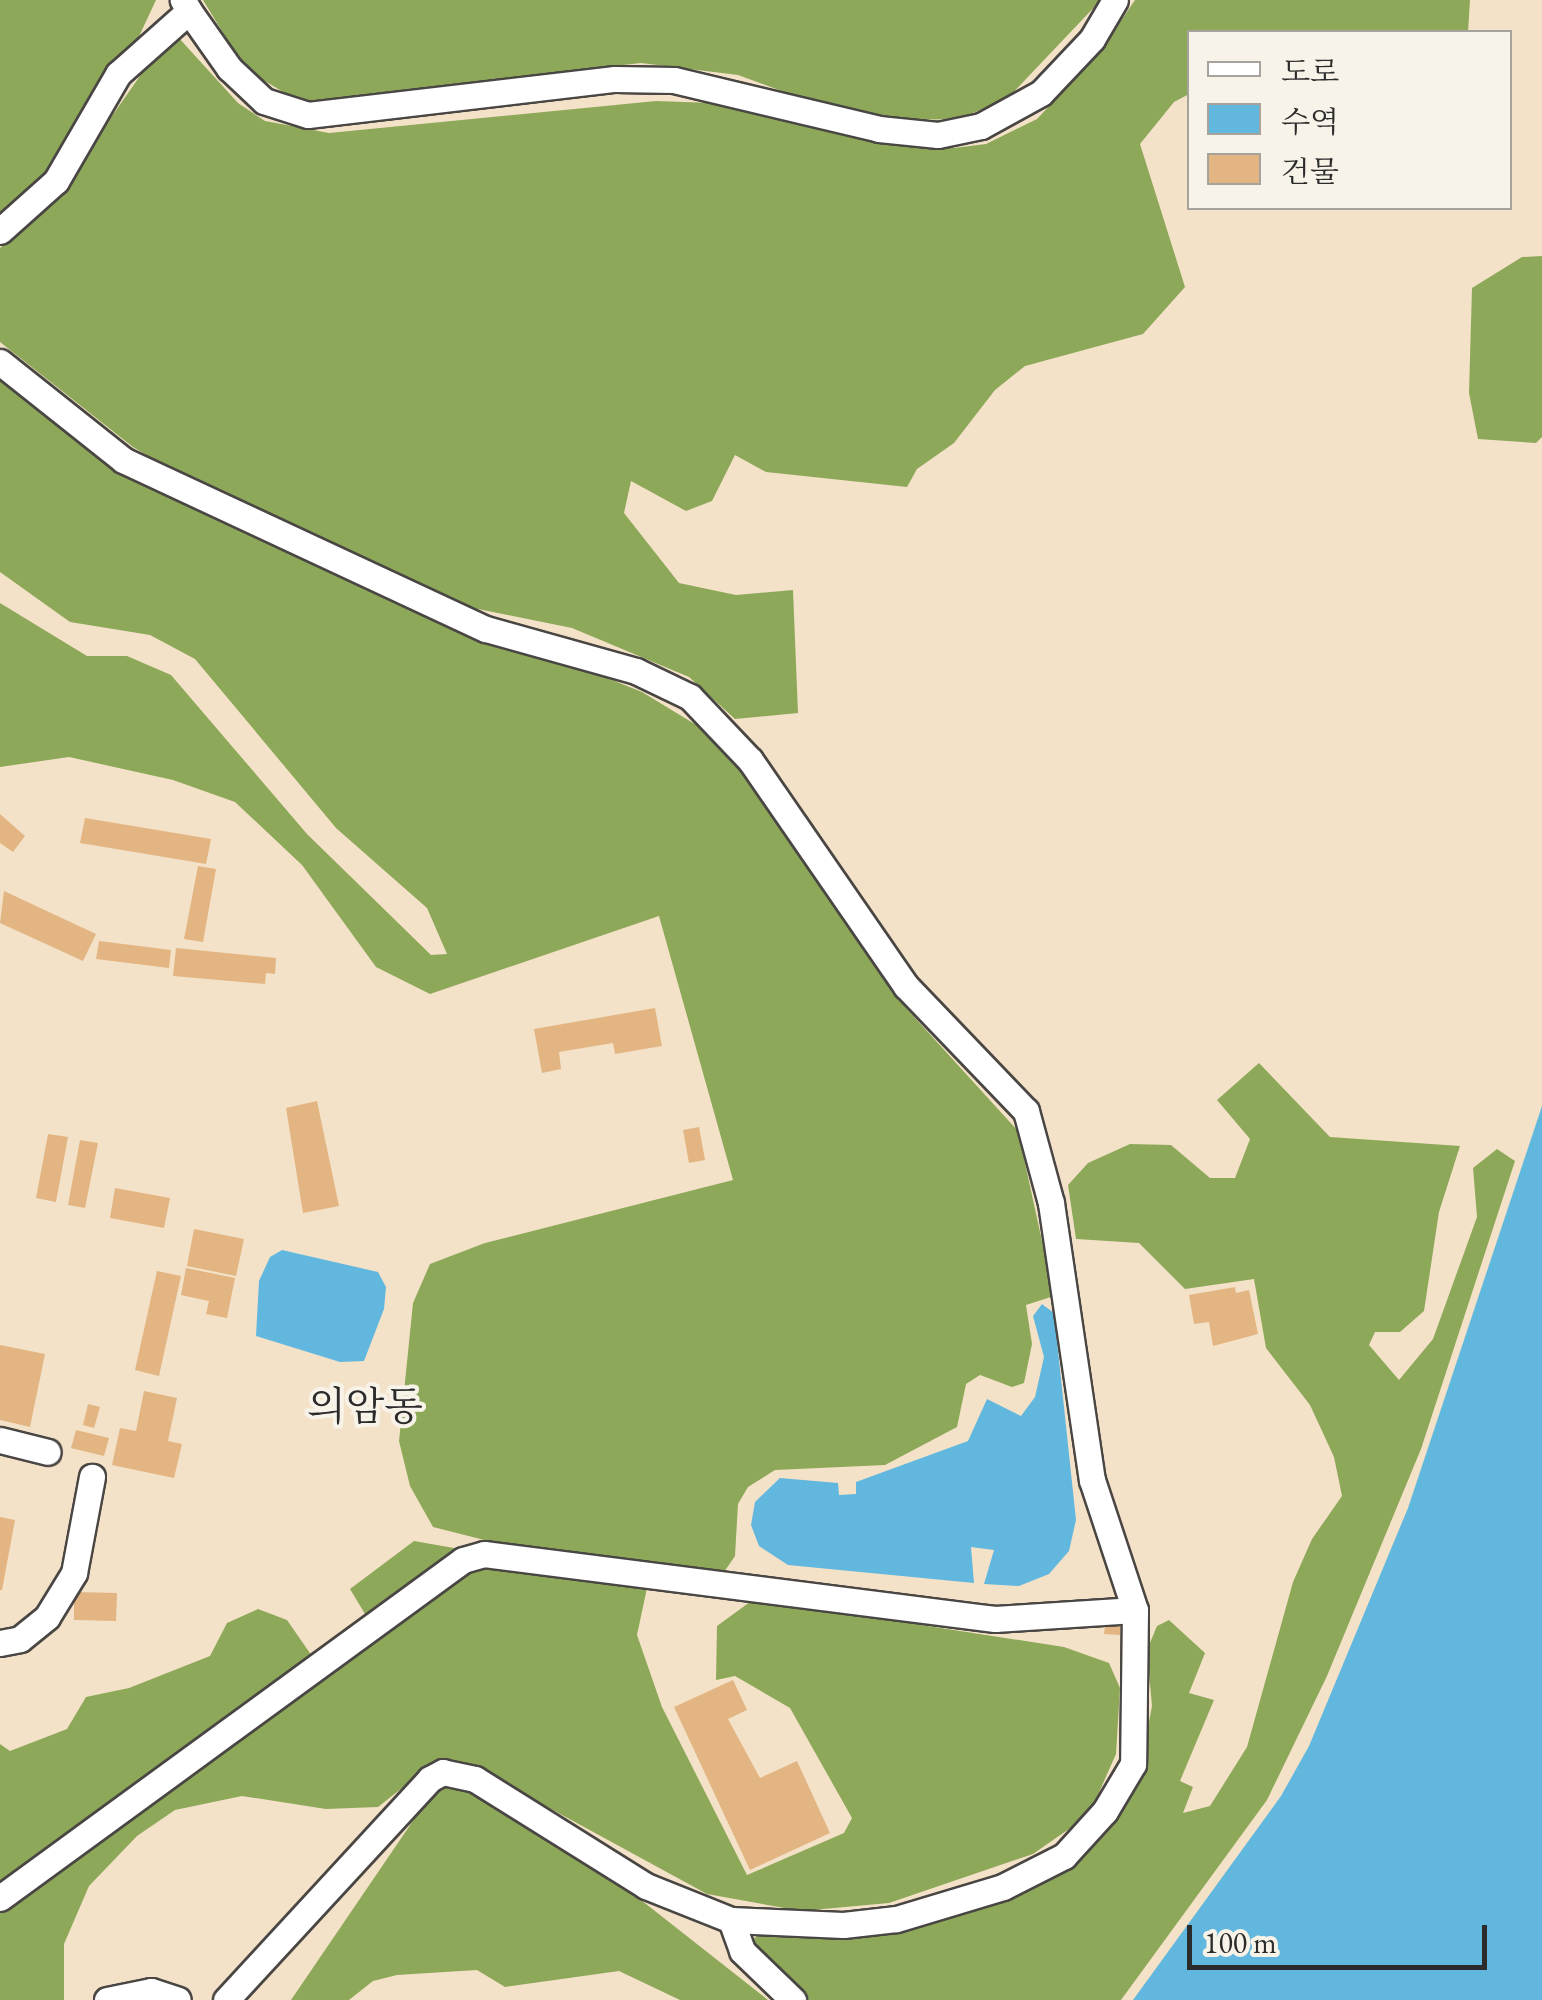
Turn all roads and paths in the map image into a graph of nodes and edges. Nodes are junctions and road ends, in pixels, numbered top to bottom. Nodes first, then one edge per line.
1 (1114, 0) edge
2 (186, 6) edge
3 (0, 231) edge
4 (0, 362) edge
5 (0, 1440) edge
6 (48, 1452) dead end
7 (92, 1477) dead end
8 (1135, 1610) junction
9 (0, 1644) edge
10 (0, 1898) edge
11 (730, 1920) junction
12 (107, 2000) edge
13 (178, 2000) edge
14 (226, 2000) edge
15 (793, 2000) edge

1 - 2 street
2 - 3 street
4 - 8 street
5 - 6 street
7 - 9 street
8 - 10 street
8 - 11 street
11 - 14 street
11 - 15 street
12 - 13 street

